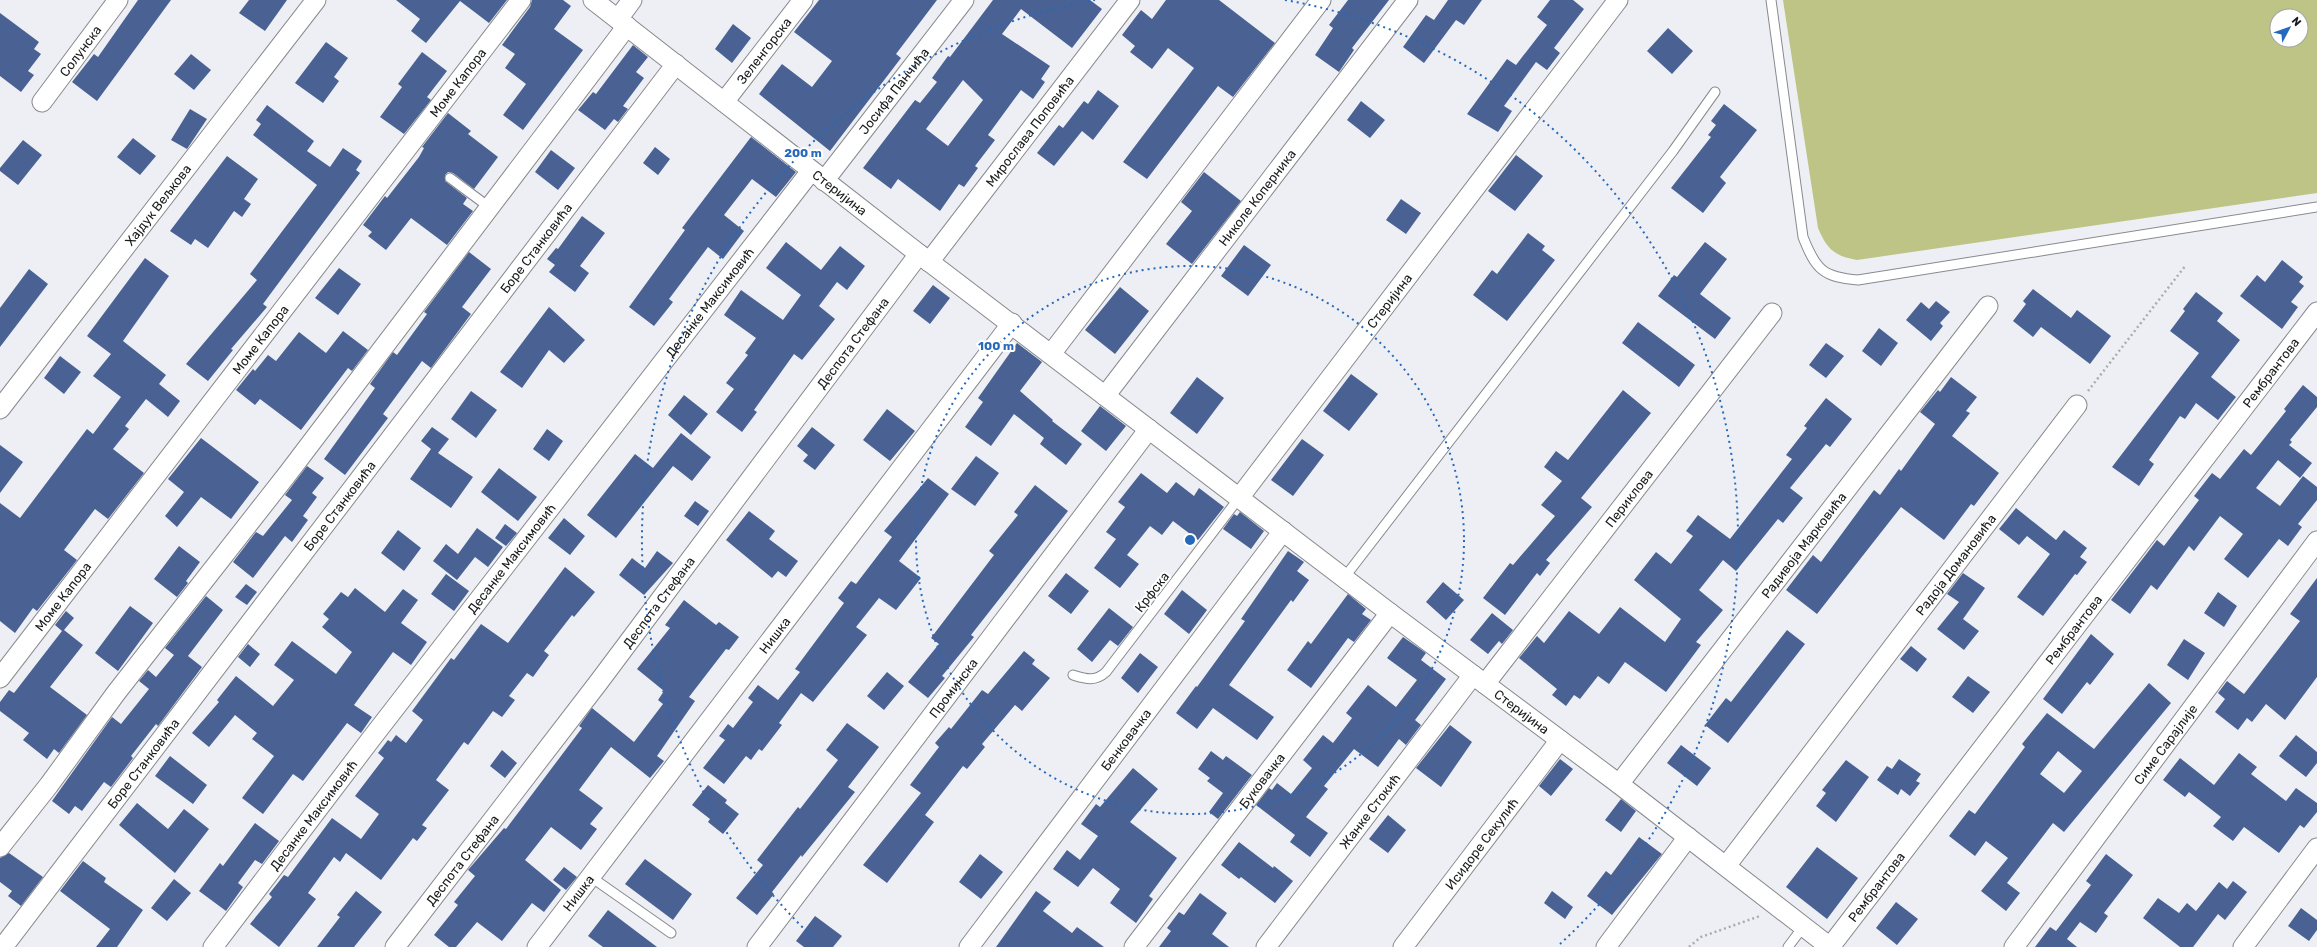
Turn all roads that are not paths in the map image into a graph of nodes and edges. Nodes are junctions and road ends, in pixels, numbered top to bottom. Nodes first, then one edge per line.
1 (118, 0) edge
2 (316, 0) edge
3 (521, 0) edge
4 (593, 0) edge
5 (632, 0) edge
6 (803, 0) edge
7 (964, 0) edge
8 (1130, 0) edge
9 (1321, 0) edge
10 (1408, 0) edge
11 (1618, 0) edge
12 (1771, 0) edge
13 (623, 23) junction
14 (676, 64) junction
15 (1715, 92) dead end
16 (42, 102) dead end
17 (724, 102) junction
18 (818, 176) junction
19 (450, 178) dead end
20 (489, 207) junction
21 (2317, 207) edge
22 (924, 258) junction
23 (1988, 306) dead end
24 (2317, 312) edge
25 (1772, 313) dead end
26 (1012, 323) junction
27 (1051, 354) junction
28 (1105, 396) junction
29 (2077, 405) road end
30 (0, 410) edge
31 (1150, 429) junction
32 (1239, 498) junction
33 (1282, 532) junction
34 (2317, 541) edge
35 (1344, 578) junction
36 (1390, 613) junction
37 (1073, 675) dead end
38 (0, 678) edge
39 (1479, 680) junction
40 (1560, 740) junction
41 (1619, 784) junction
42 (1688, 837) junction
43 (0, 847) edge
44 (2317, 848) edge
45 (1726, 866) junction
46 (591, 877) junction
47 (1803, 927) junction
48 (671, 933) dead end
49 (3, 947) edge
50 (213, 947) edge
51 (395, 947) edge
52 (536, 947) edge
53 (757, 947) edge
54 (969, 947) edge
55 (1134, 947) edge
56 (1266, 947) edge
57 (1403, 947) edge
58 (1606, 947) edge
59 (1788, 947) edge
60 (1830, 947) edge
61 (2014, 947) edge
62 (2243, 947) edge

1 - 16 street, Солунска
2 - 30 street, Хајдук Вељкова
3 - 38 street, Моме Капора
4 - 13 street, Стеријина
5 - 13 street
6 - 17 street, Зеленгорска
7 - 18 street, Јосифа Панчића
8 - 22 street, Мирослава Поповића
9 - 27 street
10 - 28 street, Николе Коперника
11 - 32 street, Стеријина
12 - 21 lane
13 - 14 street, Стеријина
13 - 20 street
14 - 17 street, Стеријина
14 - 49 street, Боре Станковића
15 - 35 lane
17 - 18 street, Стеријина
18 - 22 street, Стеријина
18 - 50 street, Десанке Максимовић
19 - 20 lane
20 - 43 street
22 - 26 street, Стеријина
22 - 51 street, Деспота Стефана
23 - 41 street, Радивоја Марковића
24 - 60 street, Рембрантова
25 - 39 street, Периклова
26 - 27 street, Стеријина
26 - 46 street, Нишка
27 - 28 street, Стеријина
28 - 31 street, Стеријина
29 - 45 street, Радоја Домановића
31 - 32 street, Стеријина
31 - 53 street, Проминска
32 - 33 street, Стеријина
32 - 37 lane, Крфска
33 - 35 street, Стеријина
33 - 54 street, Бенковачка
34 - 61 street, Симе Сарајлије
35 - 36 street, Стеријина
36 - 39 street, Стеријина
36 - 55 street, Буковачка
39 - 40 street, Стеријина
39 - 56 street, Жанке Стокић
40 - 41 street, Стеријина
40 - 57 street, Исидоре Секулић
41 - 42 street, Стеријина
42 - 45 street, Стеријина
42 - 58 street
44 - 62 street
45 - 47 street, Стеријина
46 - 48 lane
46 - 52 street, Нишка
47 - 59 lane
47 - 60 street, Стеријина

